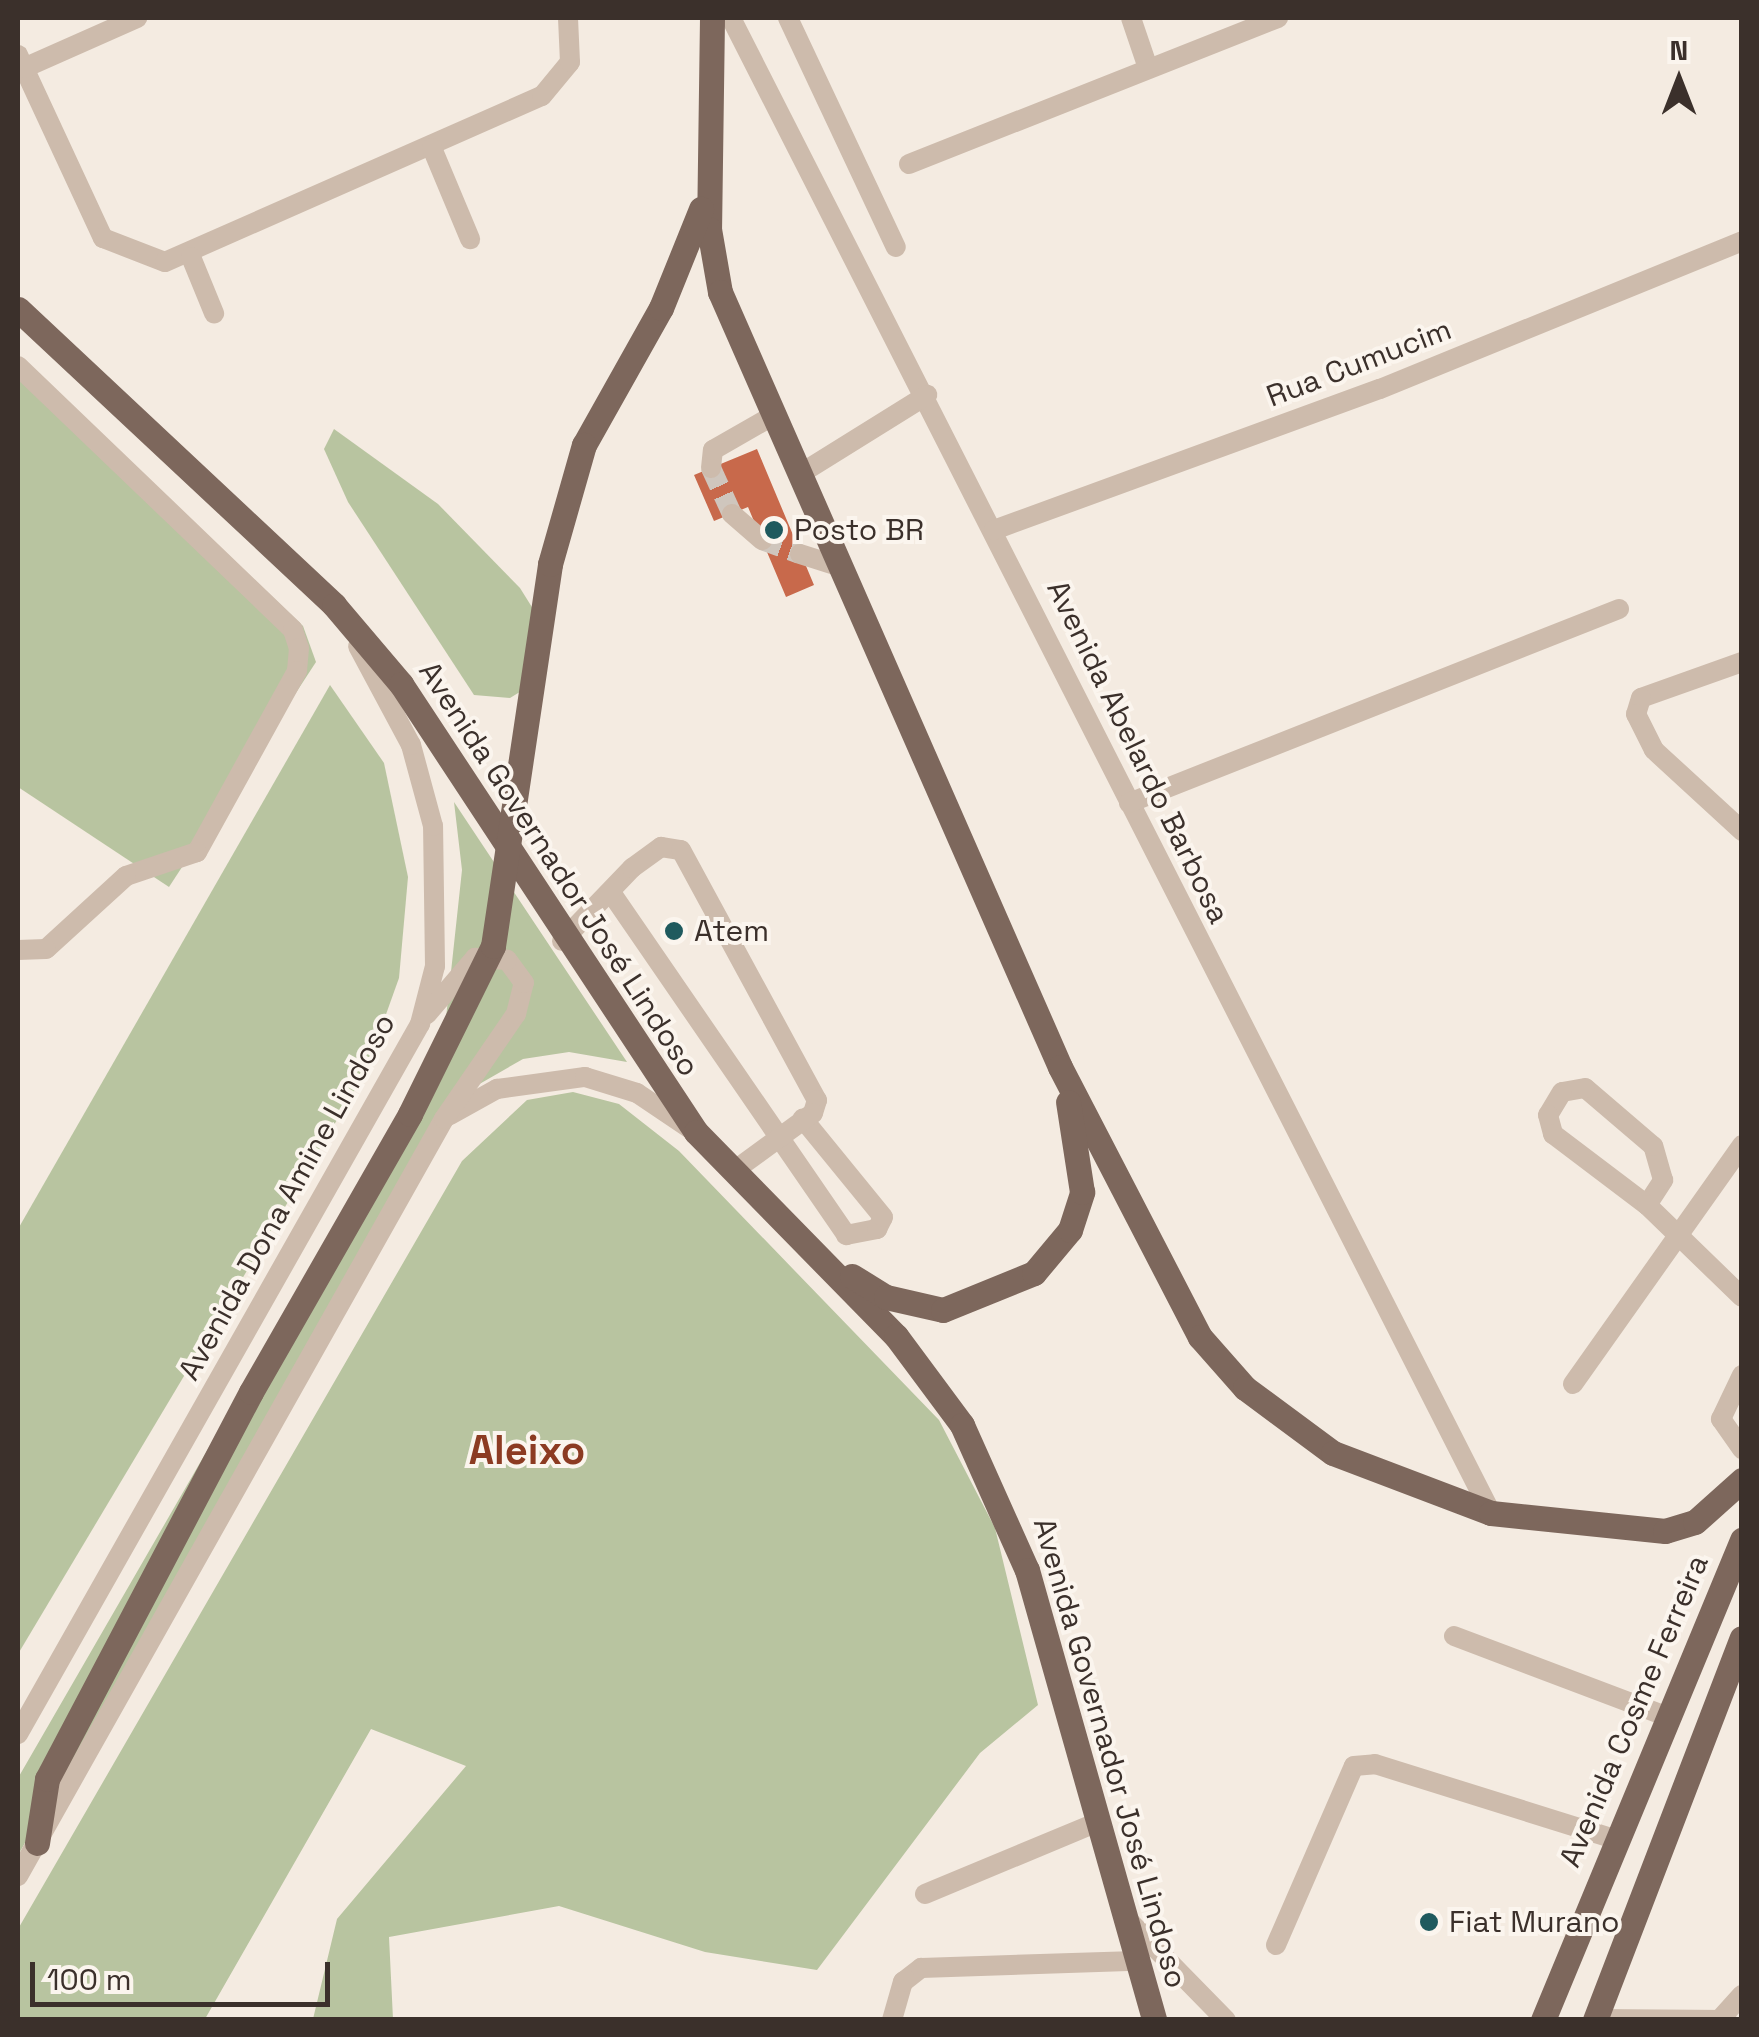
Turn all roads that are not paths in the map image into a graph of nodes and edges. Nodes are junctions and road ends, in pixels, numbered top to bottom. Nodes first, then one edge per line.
1 (137, 18) edge
2 (568, 18) edge
3 (712, 18) edge
4 (731, 18) edge
5 (788, 18) edge
6 (1131, 18) edge
7 (1278, 18) edge
8 (21, 62) edge
9 (1148, 68) junction
10 (432, 148) junction
11 (909, 164) dead end
12 (708, 186) junction
13 (470, 239) dead end
14 (1742, 242) edge
15 (896, 247) dead end
16 (190, 257) junction
17 (18, 308) edge
18 (214, 313) dead end
19 (18, 366) edge
20 (927, 395) junction
21 (774, 415) junction
22 (711, 468) dead end
23 (800, 474) junction
24 (732, 514) tunnel mouth
25 (994, 530) junction
26 (762, 540) tunnel mouth
27 (800, 554) tunnel mouth
28 (841, 567) junction
29 (334, 605) junction
30 (1619, 609) dead end
31 (1742, 662) edge
32 (1129, 803) junction
33 (1742, 832) edge
34 (612, 894) junction
35 (562, 941) junction
36 (18, 950) edge
37 (420, 1024) junction
38 (1060, 1067) junction
39 (444, 1119) junction
40 (803, 1119) junction
41 (696, 1132) junction
42 (774, 1139) junction
43 (1742, 1145) edge
44 (734, 1170) junction
45 (1647, 1204) junction
46 (1676, 1232) junction
47 (823, 1258) junction
48 (1742, 1297) edge
49 (1742, 1375) edge
50 (1573, 1384) dead end
51 (1742, 1449) edge
52 (1742, 1480) edge
53 (1491, 1513) junction
54 (1742, 1540) edge
55 (1454, 1636) dead end
56 (1742, 1638) edge
57 (1663, 1715) junction
58 (18, 1734) edge
59 (1098, 1822) junction
60 (1614, 1839) junction
61 (37, 1843) junction
62 (18, 1876) edge
63 (925, 1894) dead end
64 (1126, 1918) junction
65 (1276, 1945) dead end
66 (1136, 1961) junction
67 (1742, 1995) edge
68 (1724, 2018) edge
69 (1595, 2019) edge
70 (892, 2020) edge
71 (1154, 2020) edge
72 (1226, 2020) edge
73 (1543, 2020) edge

1 - 8 street
2 - 10 street
3 - 12 main road
4 - 20 street, Avenida Abelardo Barbosa
5 - 15 street
6 - 9 street
7 - 9 street
8 - 16 street
9 - 11 street
10 - 13 street
10 - 16 street
12 - 21 main road
12 - 61 main road, bridge
14 - 25 street, Rua Cumucim
16 - 18 street
17 - 29 main road, Avenida Governador José Lindoso
19 - 36 street
20 - 23 street
20 - 25 street, Avenida Abelardo Barbosa
21 - 22 street
21 - 23 main road
23 - 28 main road
24 - 26 street
25 - 32 street, Avenida Abelardo Barbosa
27 - 28 street
28 - 38 main road
29 - 35 main road, Avenida Governador José Lindoso
29 - 37 street, Avenida Dona Amine Lindoso
30 - 32 street
31 - 33 street
32 - 53 street, Avenida Abelardo Barbosa
34 - 35 street
34 - 40 street
34 - 42 street
35 - 41 main road, Avenida Governador José Lindoso
37 - 39 street
37 - 58 street, Avenida Dona Amine Lindoso
38 - 47 main road
38 - 53 main road
39 - 41 street
39 - 61 street
40 - 42 street
40 - 42 street
41 - 44 main road, Avenida Governador José Lindoso
42 - 44 street
43 - 46 street
44 - 47 main road, Avenida Governador José Lindoso
45 - 45 street
45 - 46 street
46 - 48 street
46 - 50 street
47 - 59 main road, Avenida Governador José Lindoso
49 - 51 street
52 - 53 main road
54 - 57 main road, Avenida Cosme Ferreira
55 - 57 street
56 - 69 main road
57 - 60 main road, Avenida Cosme Ferreira
59 - 63 street
59 - 64 main road, Avenida Governador José Lindoso
60 - 65 street
60 - 73 main road, Avenida Cosme Ferreira
61 - 62 street
64 - 66 main road, Avenida Governador José Lindoso
64 - 72 street
66 - 70 street
66 - 71 main road, Avenida Governador José Lindoso
67 - 68 street
68 - 69 street

